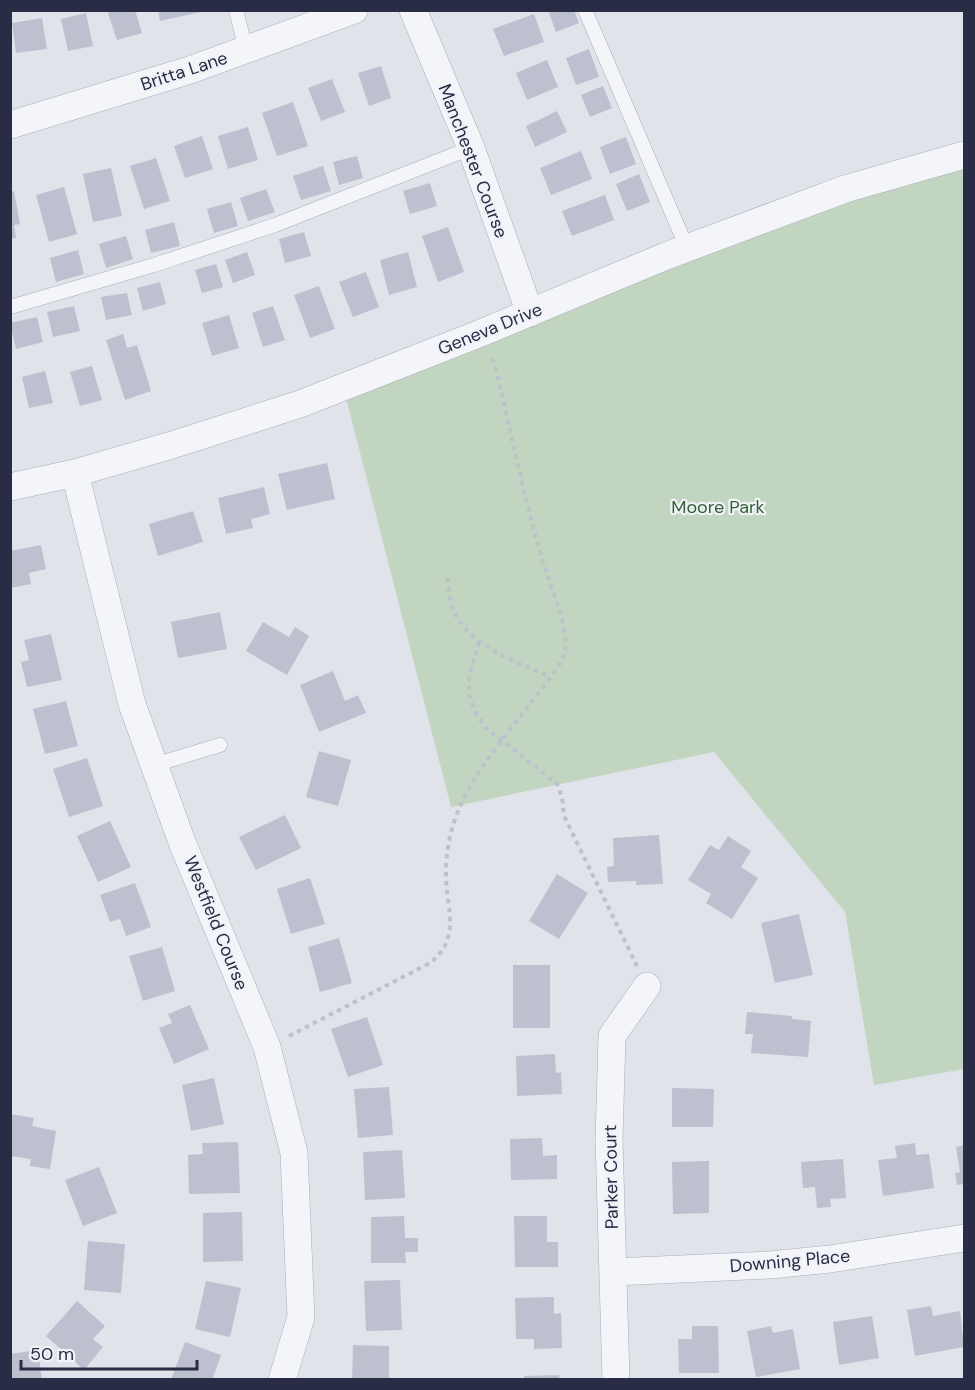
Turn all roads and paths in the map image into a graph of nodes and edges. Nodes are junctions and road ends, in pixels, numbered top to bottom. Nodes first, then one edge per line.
1 (236, 10) edge
2 (354, 10) edge
3 (413, 10) edge
4 (585, 10) edge
5 (246, 50) junction
6 (10, 124) edge
7 (471, 148) junction
8 (964, 155) edge
9 (687, 248) junction
10 (10, 307) edge
11 (530, 313) junction
12 (476, 335) junction
13 (75, 473) junction
14 (10, 487) edge
15 (448, 578) dead end
16 (479, 642) junction
17 (550, 677) junction
18 (502, 740) junction
19 (220, 745) dead end
20 (154, 765) junction
21 (647, 986) joint
22 (267, 1047) junction
23 (964, 1238) edge
24 (614, 1272) junction
25 (282, 1380) edge
26 (616, 1380) edge

1 - 5 lane
2 - 5 street, Britta Lane
3 - 7 street, Manchester Course
4 - 9 lane
5 - 6 street, Britta Lane
7 - 10 lane
7 - 11 street, Manchester Course
8 - 9 street, Geneva Drive
9 - 11 street, Geneva Drive
11 - 12 street, Geneva Drive
12 - 13 street, Geneva Drive
12 - 17 path
13 - 14 street, Geneva Drive
13 - 20 street, Westfield Course
15 - 16 path
16 - 17 path
16 - 18 path
17 - 18 path
18 - 21 path
18 - 22 path
19 - 20 lane
20 - 22 street, Westfield Course
21 - 24 street, Parker Court
22 - 25 street, Westfield Course
23 - 24 street, Downing Place
24 - 26 street, Parker Court

